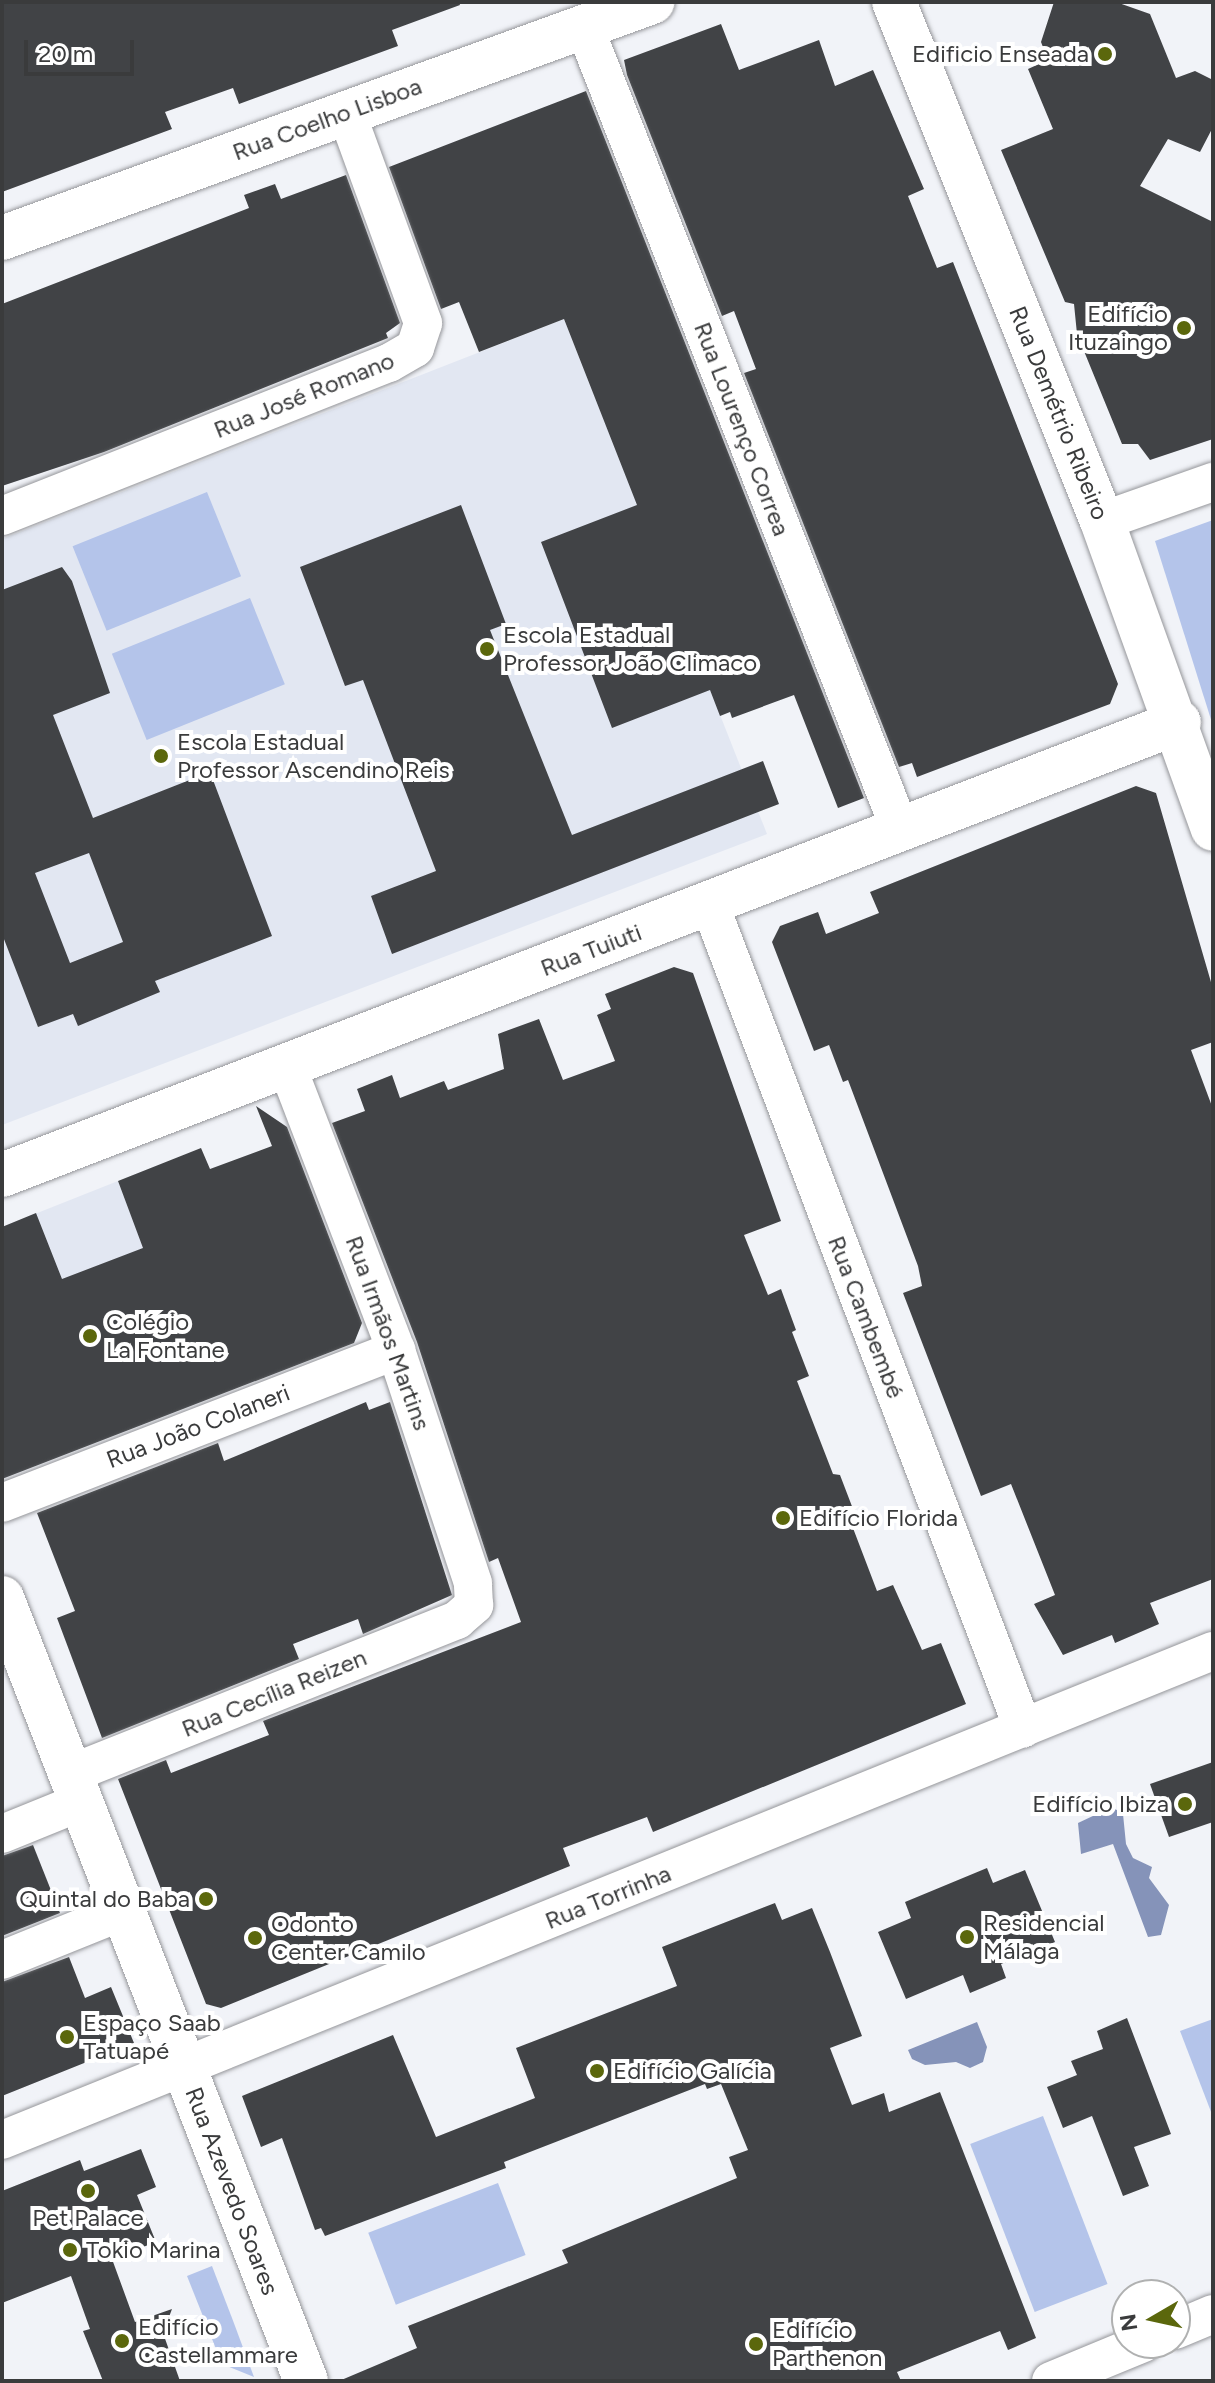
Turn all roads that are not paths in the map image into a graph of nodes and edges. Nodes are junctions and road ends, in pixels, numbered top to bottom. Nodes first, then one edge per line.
1 (652, 2) edge
2 (894, 2) edge
3 (584, 26) junction
4 (346, 112) junction
5 (2, 238) edge
6 (1213, 482) edge
7 (2, 516) edge
8 (1102, 521) junction
9 (1179, 722) junction
10 (1213, 829) edge
11 (901, 832) junction
12 (710, 905) junction
13 (287, 1066) junction
14 (2, 1175) edge
15 (396, 1350) junction
16 (2, 1503) edge
17 (2, 1598) edge
18 (474, 1605) joint
19 (1213, 1651) edge
20 (1023, 1728) junction
21 (76, 1788) junction
22 (2, 1834) edge
23 (123, 1911) junction
24 (2, 1960) edge
25 (184, 2069) junction
26 (2, 2140) edge
27 (1213, 2314) edge
28 (1191, 2323) edge
29 (1111, 2356) edge
30 (306, 2381) edge
31 (1051, 2381) edge

1 - 3 street, Rua Coelho Lisboa
2 - 8 street, Rua Demétrio Ribeiro
3 - 4 street, Rua Coelho Lisboa
3 - 11 street, Rua Lourenço Correa
4 - 5 street, Rua Coelho Lisboa
4 - 7 street, Rua José Romano
6 - 8 street
8 - 9 street, Rua Demétrio Ribeiro
9 - 10 street, Rua Demétrio Ribeiro
9 - 11 street, Rua Tuiuti
11 - 12 street, Rua Tuiuti
12 - 13 street, Rua Tuiuti
12 - 20 street, Rua Cambembé
13 - 14 street, Rua Tuiuti
13 - 15 street, Rua Irmãos Martins
15 - 16 street, Rua João Colaneri
15 - 18 street, Rua Irmãos Martins
17 - 21 street, Rua Azevedo Soares
18 - 21 street, Rua Cecília Reizen
19 - 20 street, Rua Torrinha
20 - 25 street, Rua Torrinha
21 - 22 street
21 - 23 street, Rua Azevedo Soares
23 - 24 street
23 - 25 street, Rua Azevedo Soares
25 - 26 street, Rua Torrinha
25 - 30 street, Rua Azevedo Soares
27 - 28 street
29 - 31 street

